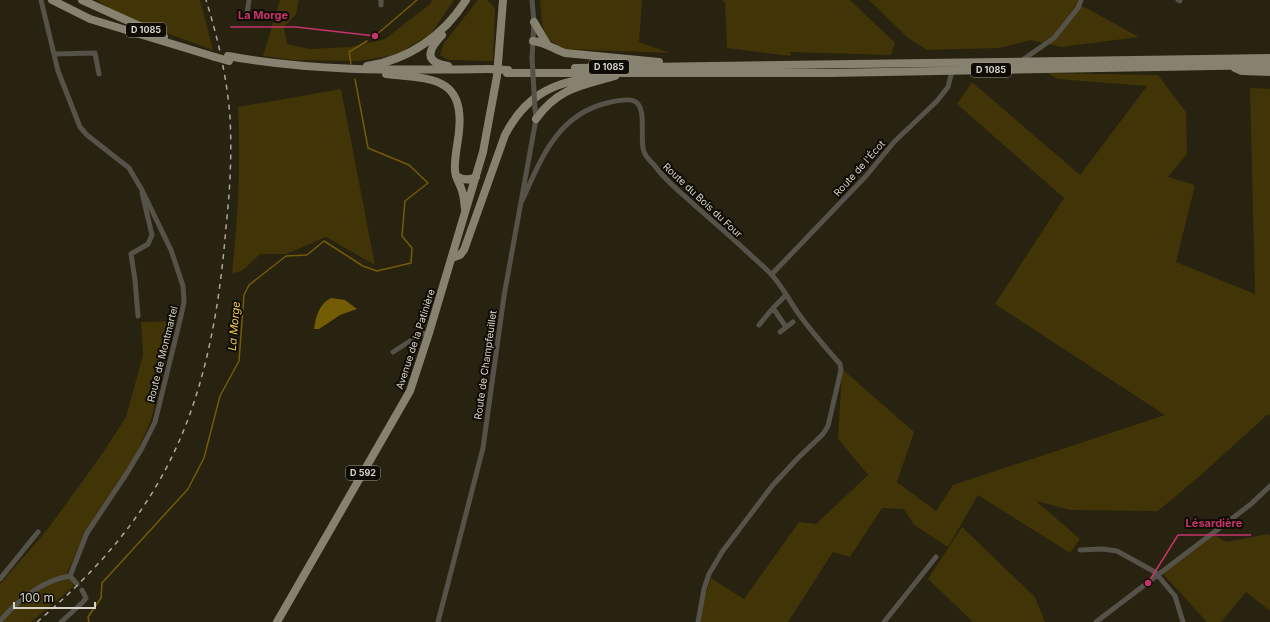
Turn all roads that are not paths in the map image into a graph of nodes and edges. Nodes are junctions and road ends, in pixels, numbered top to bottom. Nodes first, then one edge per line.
1 (41, 0) edge
2 (52, 0) edge
3 (73, 0) edge
4 (82, 0) edge
5 (249, 0) edge
6 (466, 0) edge
7 (471, 0) edge
8 (532, 0) edge
9 (1081, 0) edge
10 (503, 1) edge
11 (247, 14) dead end
12 (534, 22) junction
13 (533, 41) junction
14 (173, 45) junction
15 (548, 46) junction
16 (54, 54) junction
17 (214, 55) junction
18 (1270, 58) edge
19 (228, 59) junction
20 (1021, 61) junction
21 (710, 65) junction
22 (1270, 65) edge
23 (1226, 66) junction
24 (327, 68) junction
25 (952, 70) junction
26 (488, 71) junction
27 (508, 71) junction
28 (1270, 72) edge
29 (99, 74) dead end
30 (384, 74) junction
31 (636, 74) junction
32 (615, 76) junction
33 (536, 119) junction
34 (456, 176) junction
35 (476, 177) junction
36 (142, 190) junction
37 (522, 201) junction
38 (465, 215) junction
39 (452, 258) junction
40 (772, 274) junction
41 (786, 295) junction
42 (773, 308) junction
43 (138, 316) dead end
44 (793, 322) dead end
45 (759, 325) dead end
46 (786, 327) junction
47 (780, 332) dead end
48 (429, 333) junction
49 (393, 352) dead end
50 (1270, 486) edge
51 (38, 532) dead end
52 (1080, 550) dead end
53 (936, 557) dead end
54 (1158, 575) junction
55 (70, 576) junction
56 (0, 579) edge
57 (77, 584) dead end
58 (82, 590) dead end
59 (0, 621) edge
60 (61, 622) edge
61 (277, 622) edge
62 (438, 622) edge
63 (698, 622) edge
64 (884, 622) edge
65 (1096, 622) edge
66 (1183, 622) edge

1 - 16 street, Route de Montmartel
2 - 14 main road
3 - 14 main road, D 1085
4 - 17 main road, D 1085
5 - 11 street
6 - 24 main road
7 - 26 main road
8 - 12 street, Route de Champfeuillet
9 - 20 street
10 - 35 main road, D 592
12 - 13 street, Route de Champfeuillet
12 - 15 main road
13 - 15 main road
13 - 33 street, Route de Champfeuillet, bridge
14 - 17 main road, D 1085
15 - 21 main road
16 - 29 street
16 - 36 street, Route de Montmartel
17 - 19 main road, D 1085, bridge
18 - 20 main road, D 1085
19 - 24 main road, D 1085
19 - 30 main road, D 1085
20 - 21 main road, D 1085
21 - 27 main road, D 1085
22 - 23 main road, D 1085
23 - 25 main road, D 1085
23 - 28 main road
24 - 26 main road, D 1085
25 - 31 main road, D 1085
25 - 40 street, Route de l'Écot
26 - 27 main road, D 1085
26 - 30 main road, D 1085
27 - 31 main road, D 1085
30 - 34 main road
31 - 32 main road
32 - 33 main road
32 - 39 main road
33 - 37 street, Route de Champfeuillet
34 - 35 main road
34 - 38 main road
35 - 38 main road, Avenue de la Patinière / D 592
36 - 43 street
36 - 55 street, Route de Montmartel
37 - 40 street, Route du Bois du Four
37 - 62 street, Route de Champfeuillet
38 - 39 main road, Avenue de la Patinière / D 592
39 - 48 main road, Avenue de la Patinière / D 592
40 - 41 street, Route du Bois du Four
41 - 42 street
41 - 63 street, Route du Bois du Four
42 - 45 street
42 - 46 street
44 - 46 street
46 - 47 street
48 - 49 street
48 - 61 main road, Avenue de la Patinière / D 592
50 - 54 street
51 - 56 street
52 - 54 street
53 - 64 street
54 - 65 street
54 - 66 street
55 - 57 street
55 - 59 street
58 - 60 street

